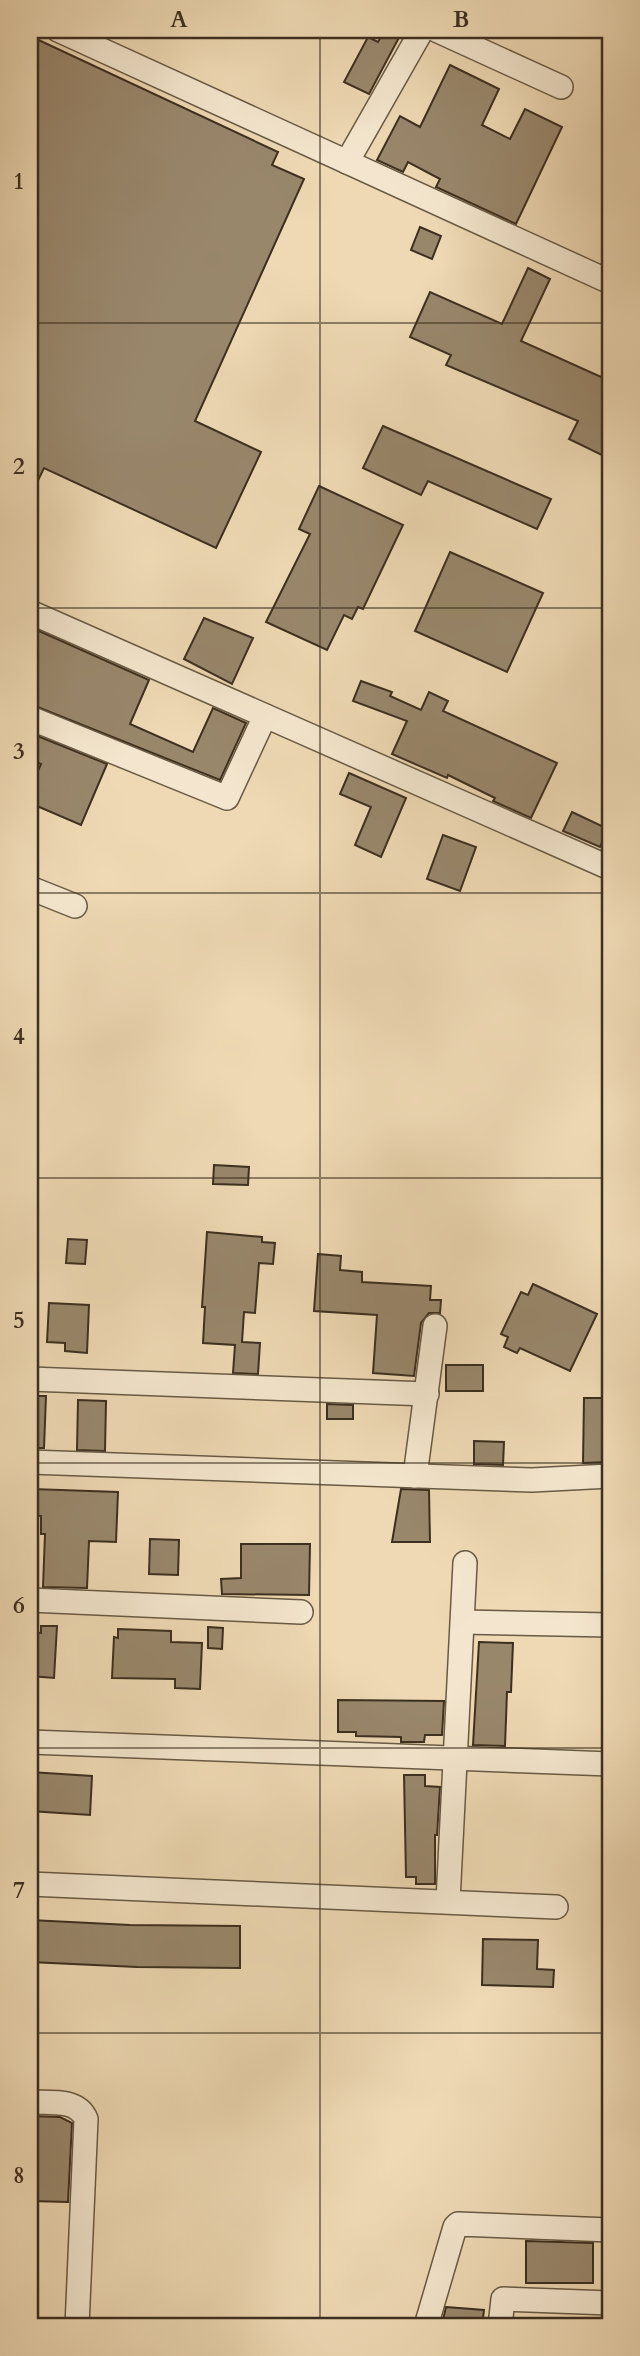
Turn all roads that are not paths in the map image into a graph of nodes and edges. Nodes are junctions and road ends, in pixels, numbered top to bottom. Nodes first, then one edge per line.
1 (58, 30) edge
2 (422, 30) edge
3 (436, 30) edge
4 (561, 86) dead end
5 (347, 162) junction
6 (610, 282) edge
7 (30, 612) edge
8 (265, 716) junction
9 (30, 718) edge
10 (610, 868) edge
11 (30, 888) edge
12 (75, 906) dead end
13 (435, 1326) dead end
14 (30, 1379) edge
15 (427, 1394) junction
16 (30, 1462) edge
17 (415, 1476) junction
18 (610, 1476) edge
19 (465, 1563) dead end
20 (30, 1600) edge
21 (301, 1612) dead end
22 (463, 1622) junction
23 (610, 1625) edge
24 (30, 1742) edge
25 (453, 1760) junction
26 (610, 1764) edge
27 (30, 1884) edge
28 (447, 1900) junction
29 (556, 1907) dead end
30 (30, 2102) edge
31 (610, 2230) edge
32 (610, 2303) edge
33 (76, 2326) edge
34 (426, 2326) edge
35 (500, 2326) edge

1 - 5 street
2 - 5 street
3 - 4 street
5 - 6 street
7 - 8 street
8 - 9 street
8 - 10 street
11 - 12 street
13 - 15 street
14 - 15 street
15 - 17 street
16 - 17 street
17 - 18 street
19 - 22 street
20 - 21 street
22 - 23 street
22 - 25 street
24 - 25 street
25 - 26 street
25 - 28 street
27 - 28 street
28 - 29 street
30 - 33 street
31 - 34 street
32 - 35 street

